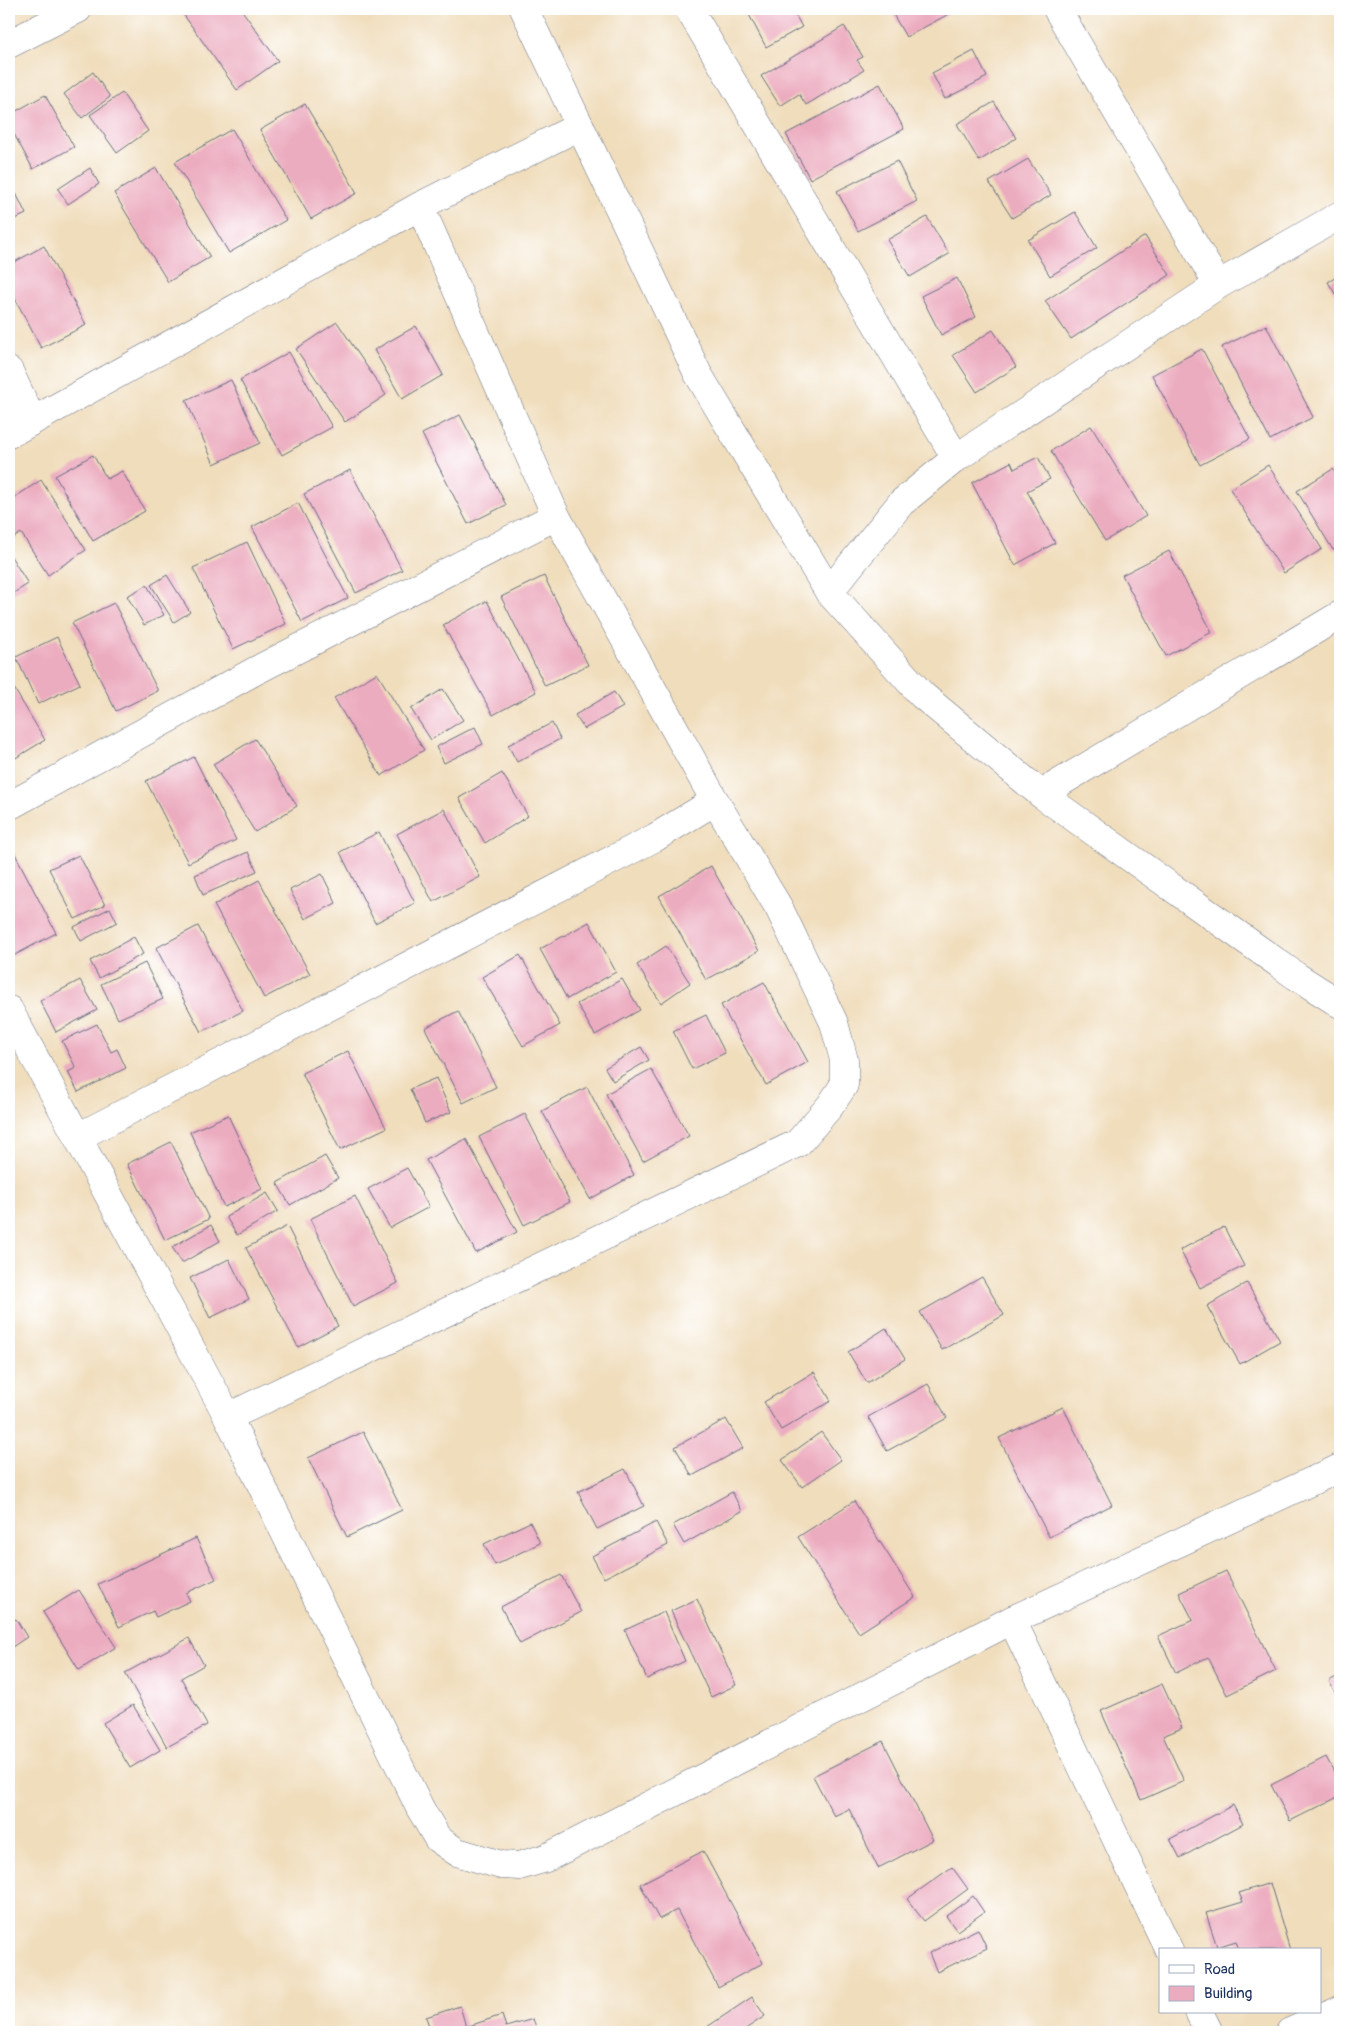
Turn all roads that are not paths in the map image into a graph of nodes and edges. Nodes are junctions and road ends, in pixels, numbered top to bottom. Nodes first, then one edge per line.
1 (78, 9) edge
2 (524, 9) edge
3 (689, 9) edge
4 (1057, 9) edge
5 (9, 44) edge
6 (580, 126) junction
7 (420, 206) junction
8 (1340, 215) edge
9 (1218, 285) junction
10 (9, 371) edge
11 (32, 420) junction
12 (9, 434) edge
13 (956, 458) junction
14 (556, 516) junction
15 (829, 592) junction
16 (1340, 615) edge
17 (1041, 794) junction
18 (715, 801) junction
19 (9, 806) edge
20 (1340, 1004) edge
21 (9, 1010) edge
22 (78, 1137) junction
23 (228, 1417) junction
24 (1340, 1468) edge
25 (1012, 1620) junction
26 (1168, 1948) edge
27 (1340, 2010) edge
28 (1200, 2014) edge
29 (1209, 2032) edge
30 (1290, 2032) edge

1 - 5 street
2 - 6 street
3 - 13 street
4 - 9 street
6 - 7 street
6 - 15 street
7 - 11 street
7 - 14 street
8 - 9 street
9 - 13 street
10 - 11 street
11 - 12 street
13 - 15 street
14 - 18 street
14 - 19 street
15 - 17 street
16 - 17 street
17 - 20 street
18 - 22 street
18 - 23 street
21 - 22 street
22 - 23 street
23 - 25 street
24 - 25 street
25 - 26 street
27 - 30 street
28 - 29 street

